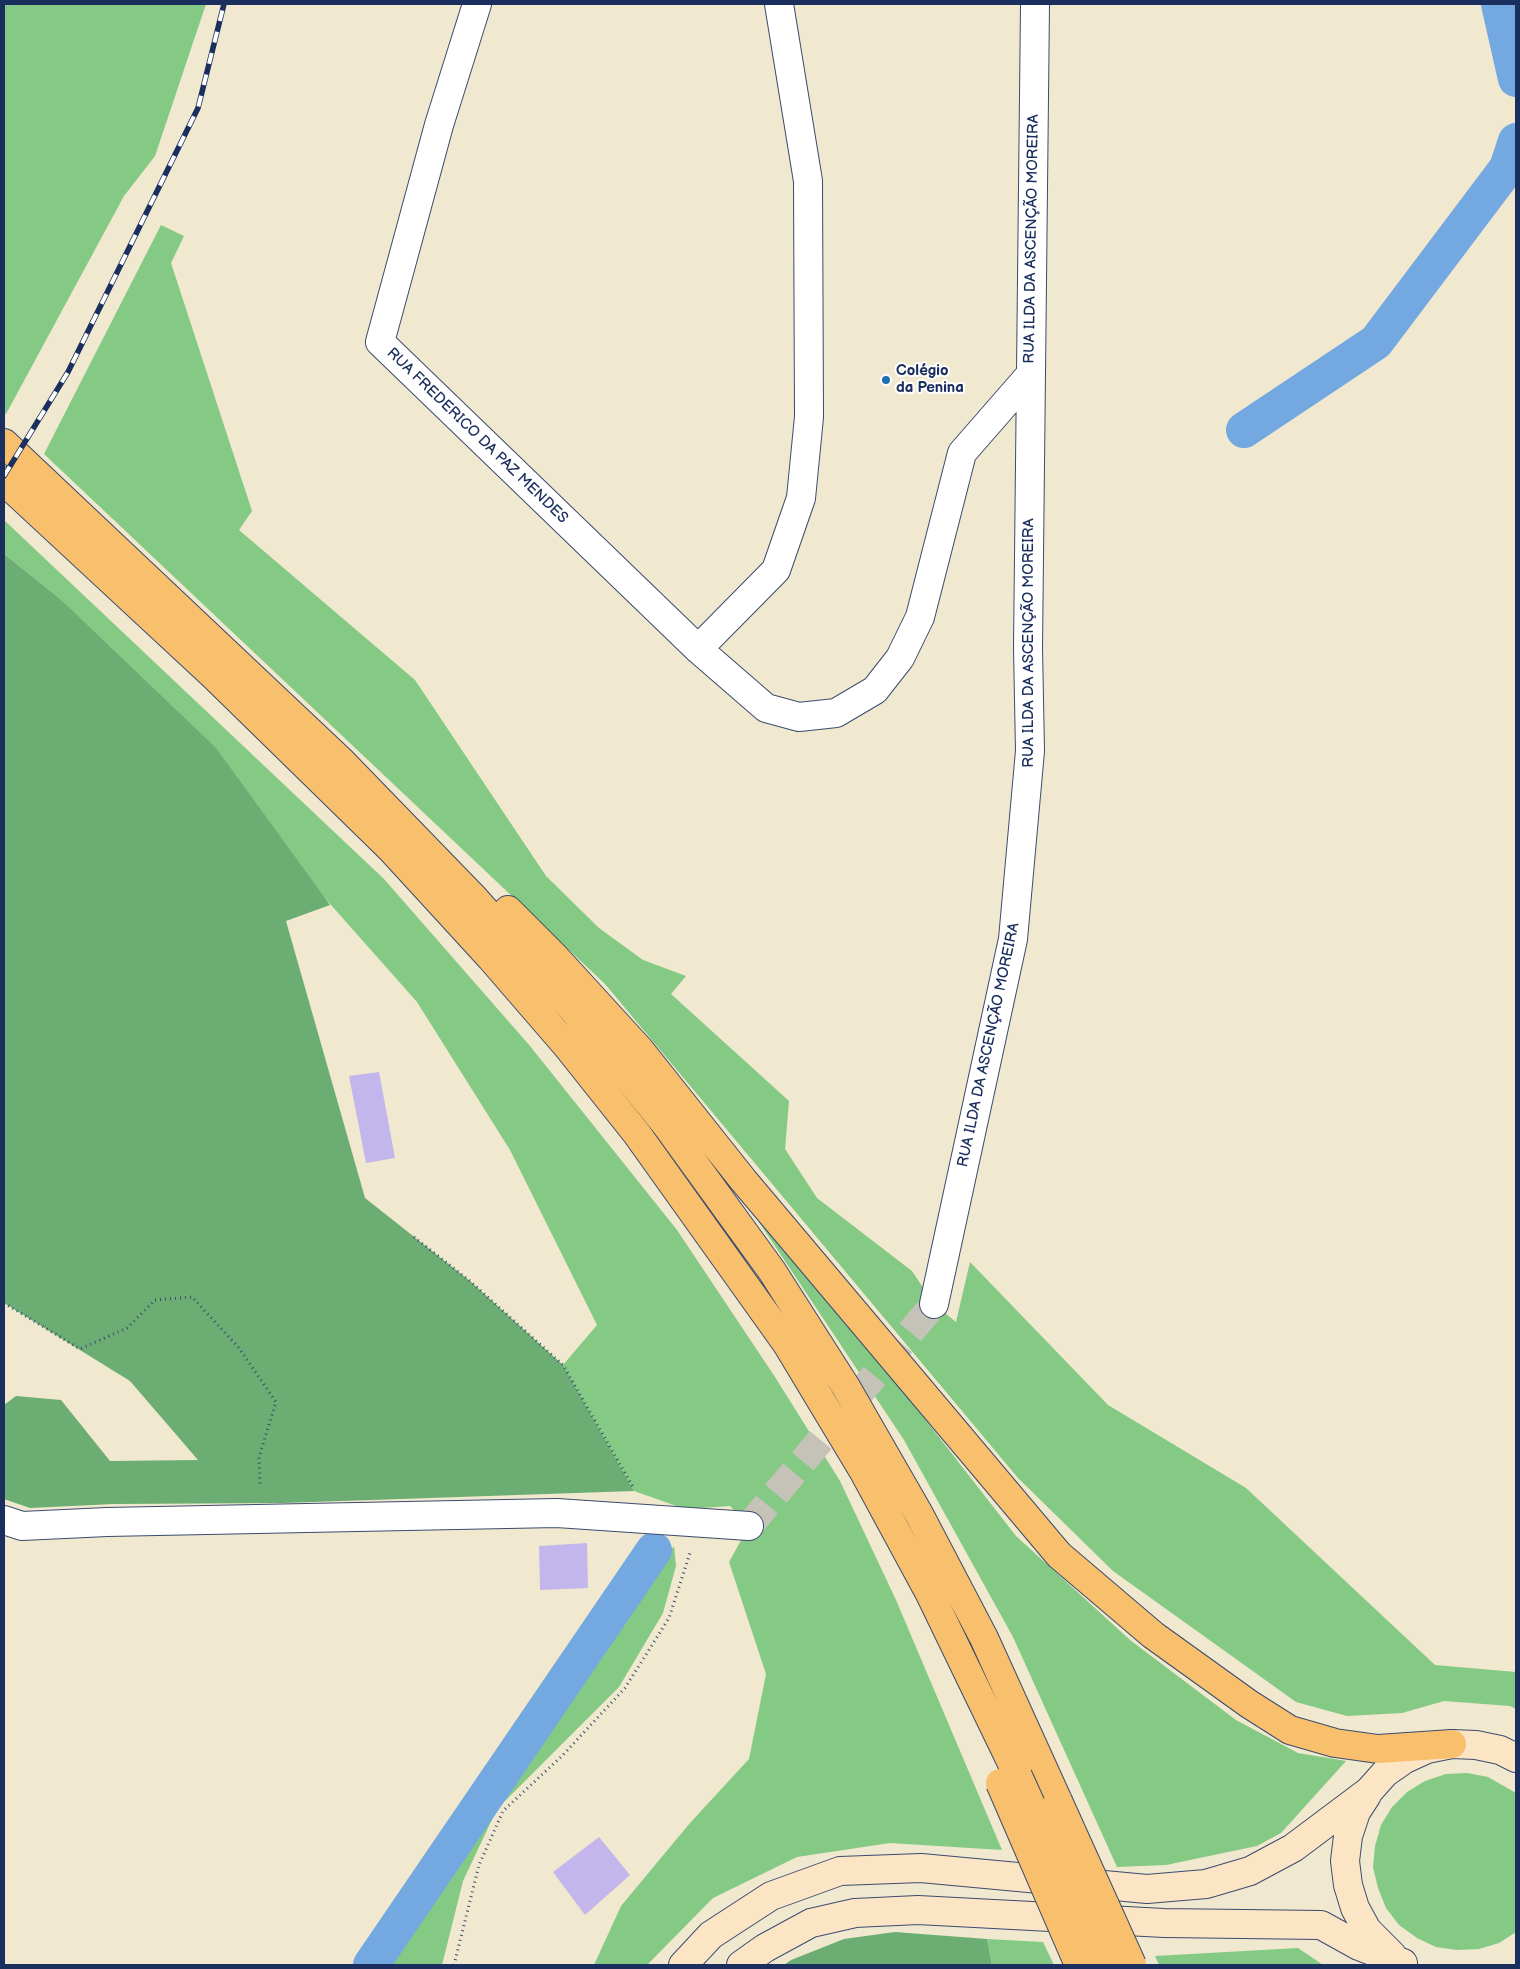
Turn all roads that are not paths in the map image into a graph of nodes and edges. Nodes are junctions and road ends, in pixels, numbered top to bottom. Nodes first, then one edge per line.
1 (477, 4) edge
2 (780, 4) edge
3 (1035, 4) edge
4 (1030, 375) junction
5 (4, 443) edge
6 (4, 481) edge
7 (698, 649) junction
8 (342, 762) junction
9 (934, 1304) tunnel mouth
10 (4, 1520) edge
11 (749, 1526) dead end
12 (1452, 1744) junction
13 (1516, 1758) edge
14 (1009, 1780) junction
15 (1368, 1791) junction
16 (1405, 1964) edge
17 (683, 1965) edge
18 (741, 1965) edge
19 (1079, 1965) edge
20 (1104, 1965) edge
21 (1132, 1965) edge

1 - 7 street, RUA FREDERICO DA PAZ MENDES
2 - 7 street
3 - 4 street, RUA ILDA DA ASCENÇÃO MOREIRA
4 - 7 street, RUA FREDERICO DA PAZ MENDES
4 - 9 street, RUA ILDA DA ASCENÇÃO MOREIRA
5 - 8 main road
6 - 14 main road
8 - 12 main road
8 - 21 main road, bridge
10 - 11 street
12 - 13 main road
12 - 15 main road
14 - 19 main road, bridge
14 - 20 main road, bridge
15 - 16 main road
15 - 17 main road
16 - 18 main road

